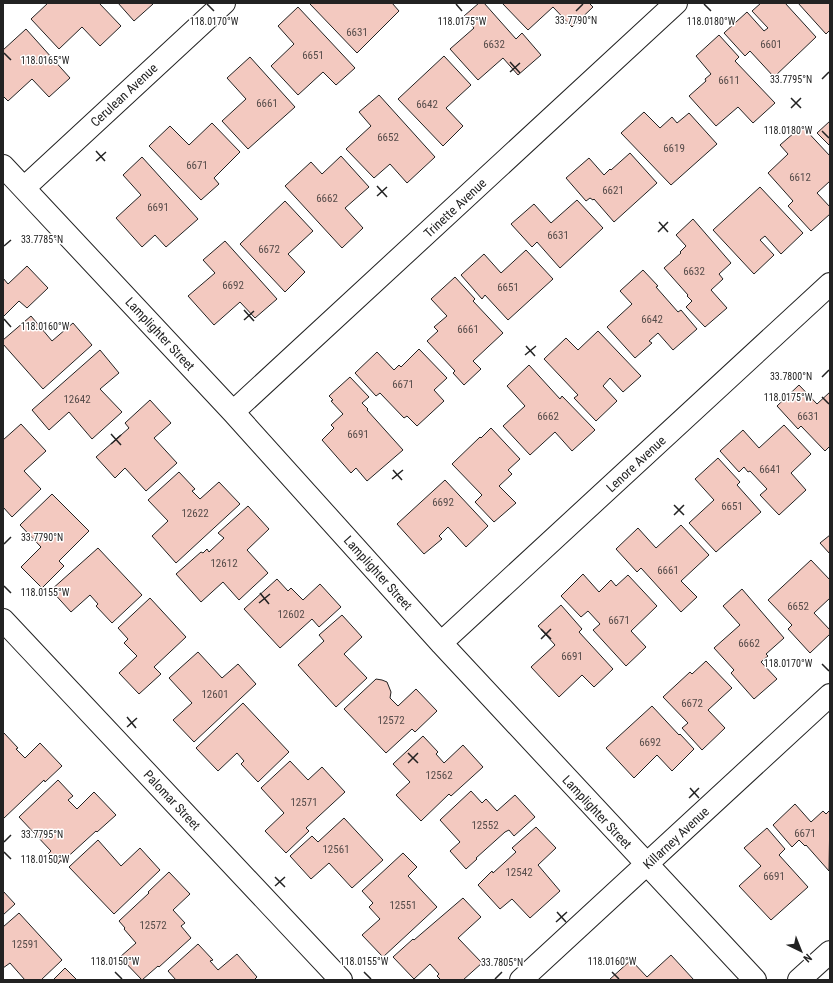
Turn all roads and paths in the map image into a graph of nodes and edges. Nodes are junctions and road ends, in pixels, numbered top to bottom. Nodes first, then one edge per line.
1 (224, 3) edge
2 (676, 3) edge
3 (3, 166) edge
4 (24, 188) junction
5 (830, 284) edge
6 (233, 412) junction
7 (3, 620) edge
8 (441, 643) junction
9 (830, 695) edge
10 (646, 865) junction
11 (830, 952) edge
12 (341, 980) edge
13 (521, 980) edge
14 (755, 980) edge
15 (799, 980) edge

1 - 4 street, Cerulean Avenue
2 - 6 street, Trinette Avenue
3 - 4 street, Lamplighter Street
4 - 6 street, Lamplighter Street
5 - 8 street, Lenore Avenue
6 - 8 street, Lamplighter Street
7 - 12 street, Palomar Street
8 - 10 street, Lamplighter Street
9 - 10 street, Killarney Avenue
10 - 13 street, Killarney Avenue
10 - 14 street, Lamplighter Street
11 - 15 street

